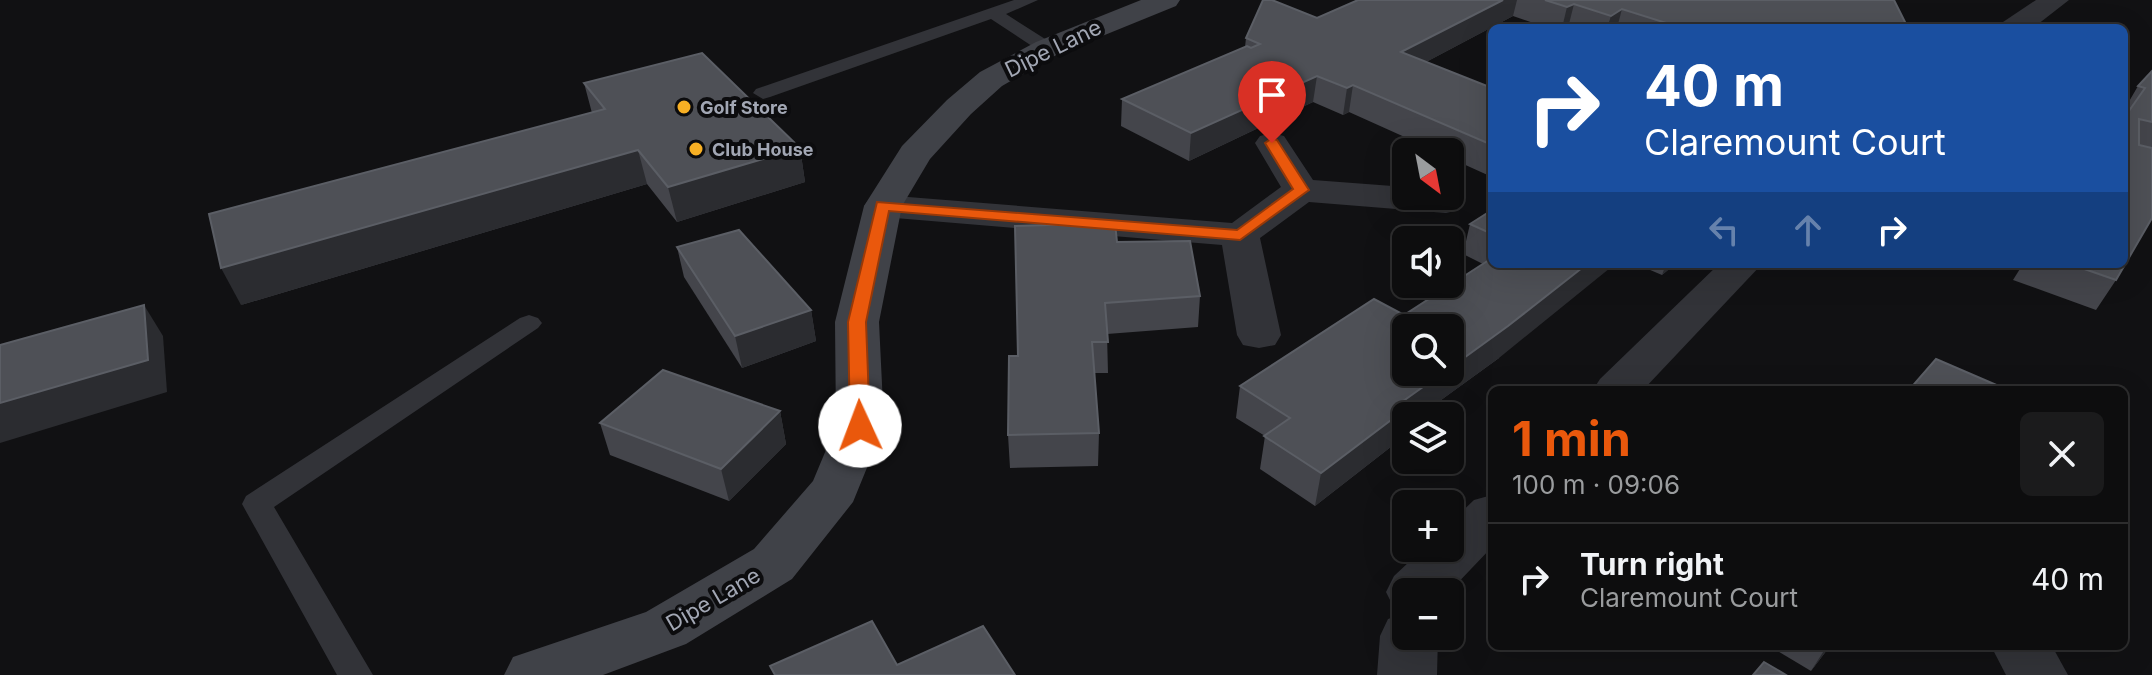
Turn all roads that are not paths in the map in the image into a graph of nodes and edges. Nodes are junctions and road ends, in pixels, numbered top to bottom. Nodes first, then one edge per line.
1 (1030, 0) edge
2 (1166, 0) edge
3 (2055, 0) edge
4 (991, 12) junction
5 (2019, 24) edge
6 (1047, 48) junction
7 (763, 93) dead end
8 (1272, 143) dead end
9 (1301, 190) junction
10 (1392, 198) edge
11 (883, 206) junction
12 (1240, 235) junction
13 (1738, 268) edge
14 (529, 323) dead end
15 (1259, 335) dead end
16 (1620, 386) edge
17 (1488, 518) edge
18 (1428, 578) edge
19 (1408, 650) edge
20 (2022, 650) edge
21 (355, 675) edge
22 (534, 675) edge
23 (1407, 675) edge
24 (2038, 675) edge

1 - 4 lane
2 - 6 street, Dipe Lane
3 - 5 street
4 - 6 lane
4 - 7 lane
6 - 11 street, Dipe Lane
8 - 9 street
9 - 10 street
9 - 12 street
11 - 12 street
11 - 22 street, Dipe Lane
12 - 15 street
13 - 16 street
14 - 21 lane
17 - 18 street
19 - 23 street
20 - 24 street

